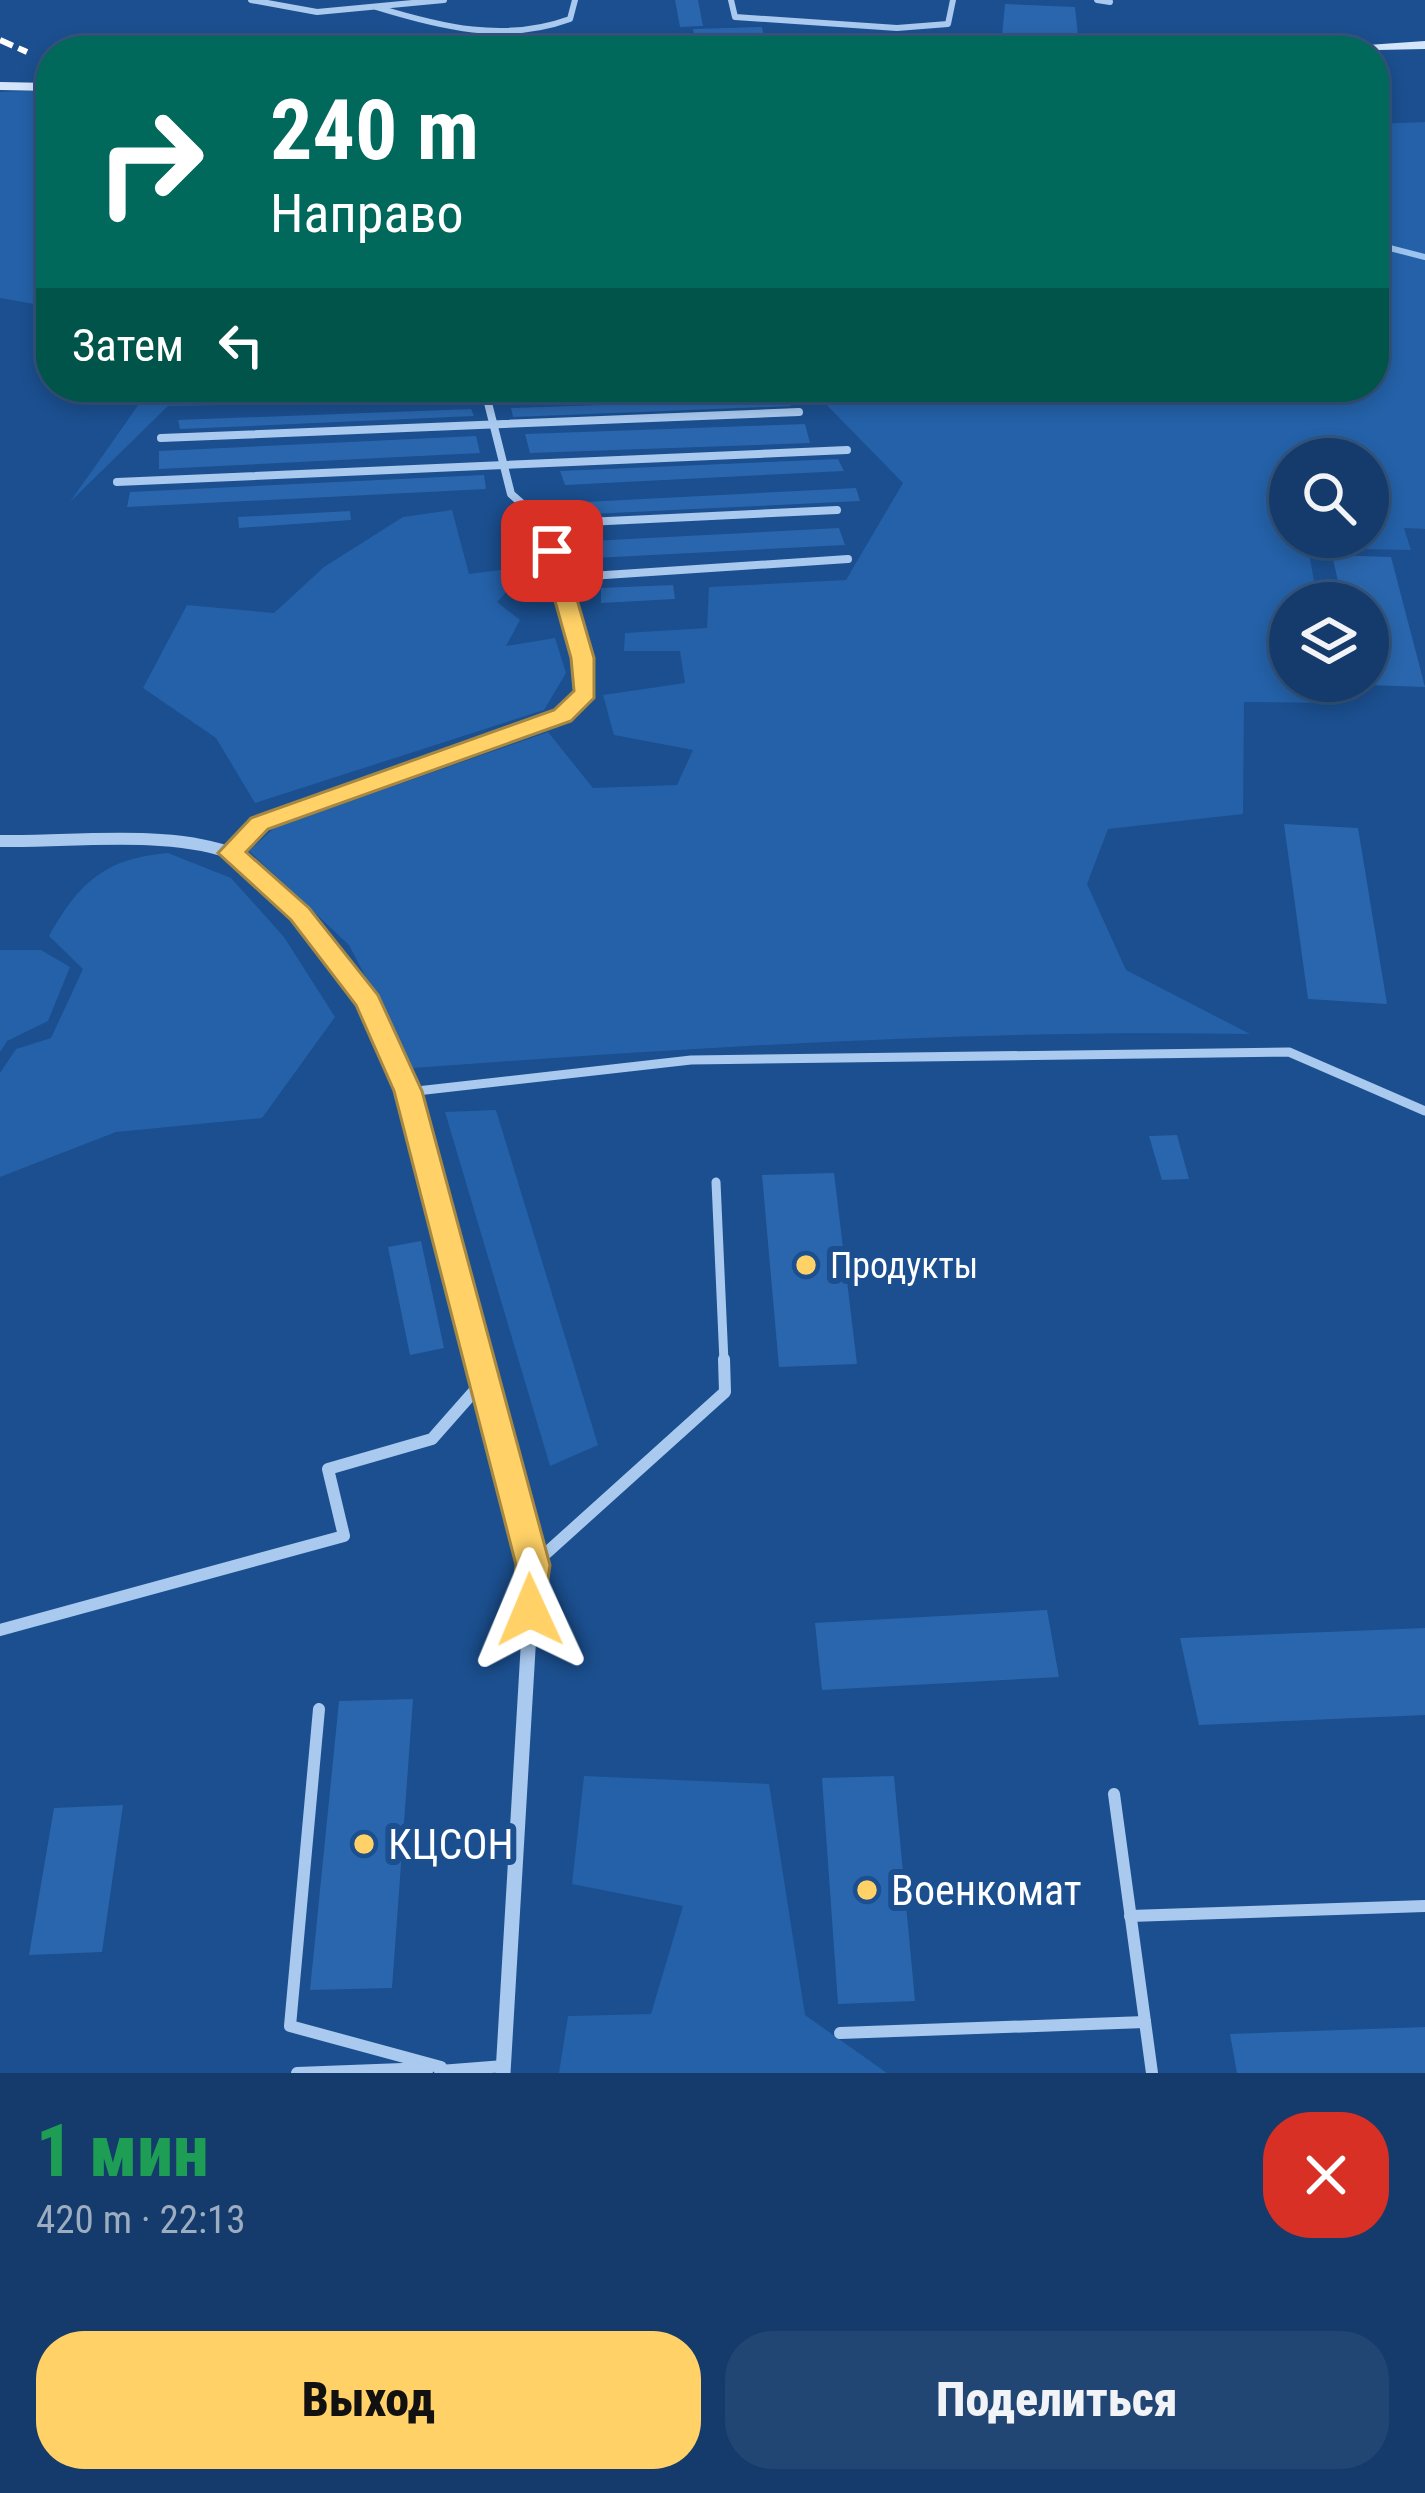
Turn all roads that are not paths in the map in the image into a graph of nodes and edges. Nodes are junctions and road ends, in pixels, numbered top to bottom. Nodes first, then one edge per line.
1 (251, 0) edge
2 (444, 0) edge
3 (575, 0) edge
4 (731, 0) edge
5 (953, 0) edge
6 (1096, 0) edge
7 (1110, 2) edge
8 (376, 7) junction
9 (1425, 44) edge
10 (1389, 47) edge
11 (0, 86) edge
12 (36, 87) edge
13 (488, 402) edge
14 (799, 412) dead end
15 (493, 425) junction
16 (161, 438) dead end
17 (848, 450) dead end
18 (503, 464) junction
19 (117, 482) dead end
20 (837, 510) dead end
21 (545, 524) junction
22 (848, 560) dead end
23 (560, 578) junction
24 (0, 841) edge
25 (231, 853) junction
26 (408, 1091) junction
27 (1425, 1111) edge
28 (716, 1182) dead end
29 (484, 1380) junction
30 (533, 1565) junction
31 (0, 1630) edge
32 (319, 1709) dead end
33 (1114, 1794) dead end
34 (1425, 1906) edge
35 (1130, 1916) junction
36 (1145, 2022) junction
37 (840, 2033) dead end
38 (503, 2069) edge
39 (441, 2070) edge
40 (297, 2073) edge
41 (1152, 2073) edge

1 - 8 lane
2 - 8 lane
3 - 8 lane
4 - 5 lane
6 - 7 lane
9 - 10 street
11 - 12 street
13 - 15 lane
14 - 15 lane
15 - 16 lane
15 - 18 lane
17 - 18 lane
18 - 19 lane
18 - 21 lane
20 - 21 lane
21 - 23 lane
22 - 23 lane
23 - 25 lane
24 - 25 street
25 - 26 street
26 - 27 lane
26 - 29 street
28 - 30 lane
29 - 30 street
29 - 31 lane
30 - 38 street
32 - 39 lane
33 - 35 lane
34 - 35 lane
35 - 36 lane
36 - 37 lane
36 - 41 lane
38 - 39 lane
39 - 40 lane

